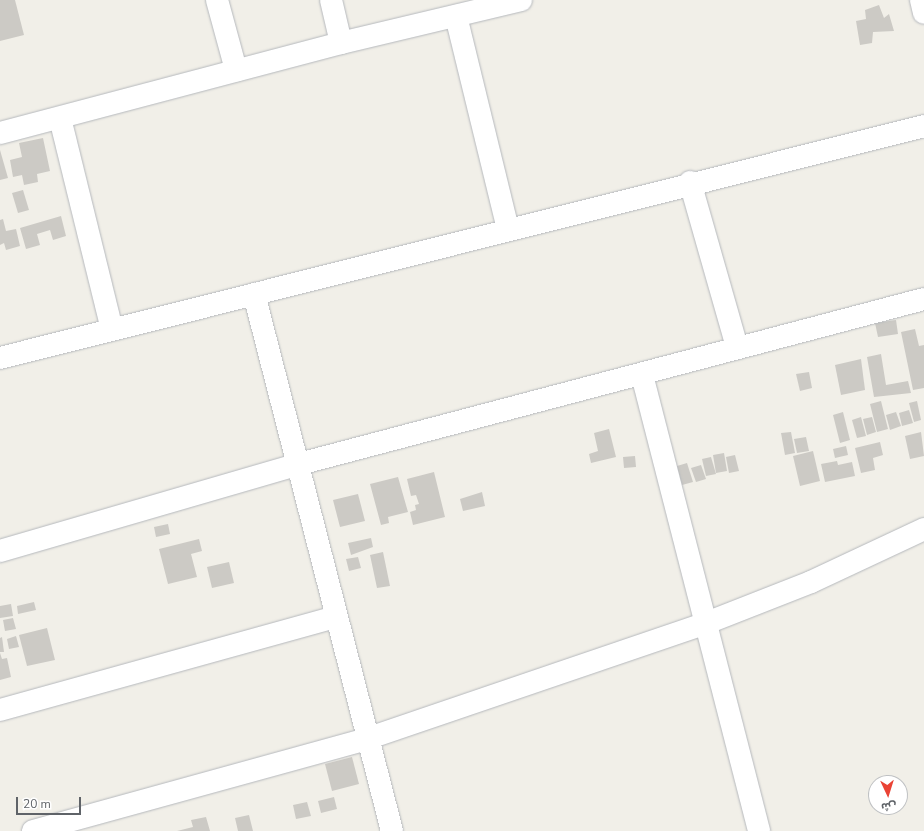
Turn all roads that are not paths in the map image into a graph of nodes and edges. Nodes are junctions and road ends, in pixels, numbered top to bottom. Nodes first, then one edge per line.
1 (216, 0) edge
2 (331, 0) edge
3 (520, 0) edge
4 (921, 0) edge
5 (924, 13) edge
6 (456, 16) junction
7 (341, 43) junction
8 (236, 70) junction
9 (60, 118) junction
10 (924, 126) edge
11 (0, 133) edge
12 (690, 182) junction
13 (508, 229) junction
14 (254, 294) junction
15 (924, 299) edge
16 (112, 329) junction
17 (737, 347) junction
18 (0, 358) edge
19 (642, 375) junction
20 (299, 464) junction
21 (924, 529) edge
22 (0, 551) edge
23 (336, 616) junction
24 (704, 624) junction
25 (0, 710) edge
26 (366, 739) junction
27 (33, 831) edge
28 (392, 831) edge
29 (758, 831) edge

1 - 8 street
2 - 7 street
3 - 6 street
4 - 5 street
6 - 7 street
6 - 13 street
7 - 8 street
8 - 9 street
9 - 11 street
9 - 16 street
10 - 12 street
12 - 13 street
12 - 17 street
13 - 14 street
14 - 16 street
14 - 20 street
15 - 17 street
16 - 18 street
17 - 19 street
19 - 20 street
19 - 24 street
20 - 22 street
20 - 23 street
21 - 24 street
23 - 25 street
23 - 26 street
24 - 26 street
24 - 29 street
26 - 27 street
26 - 28 street

